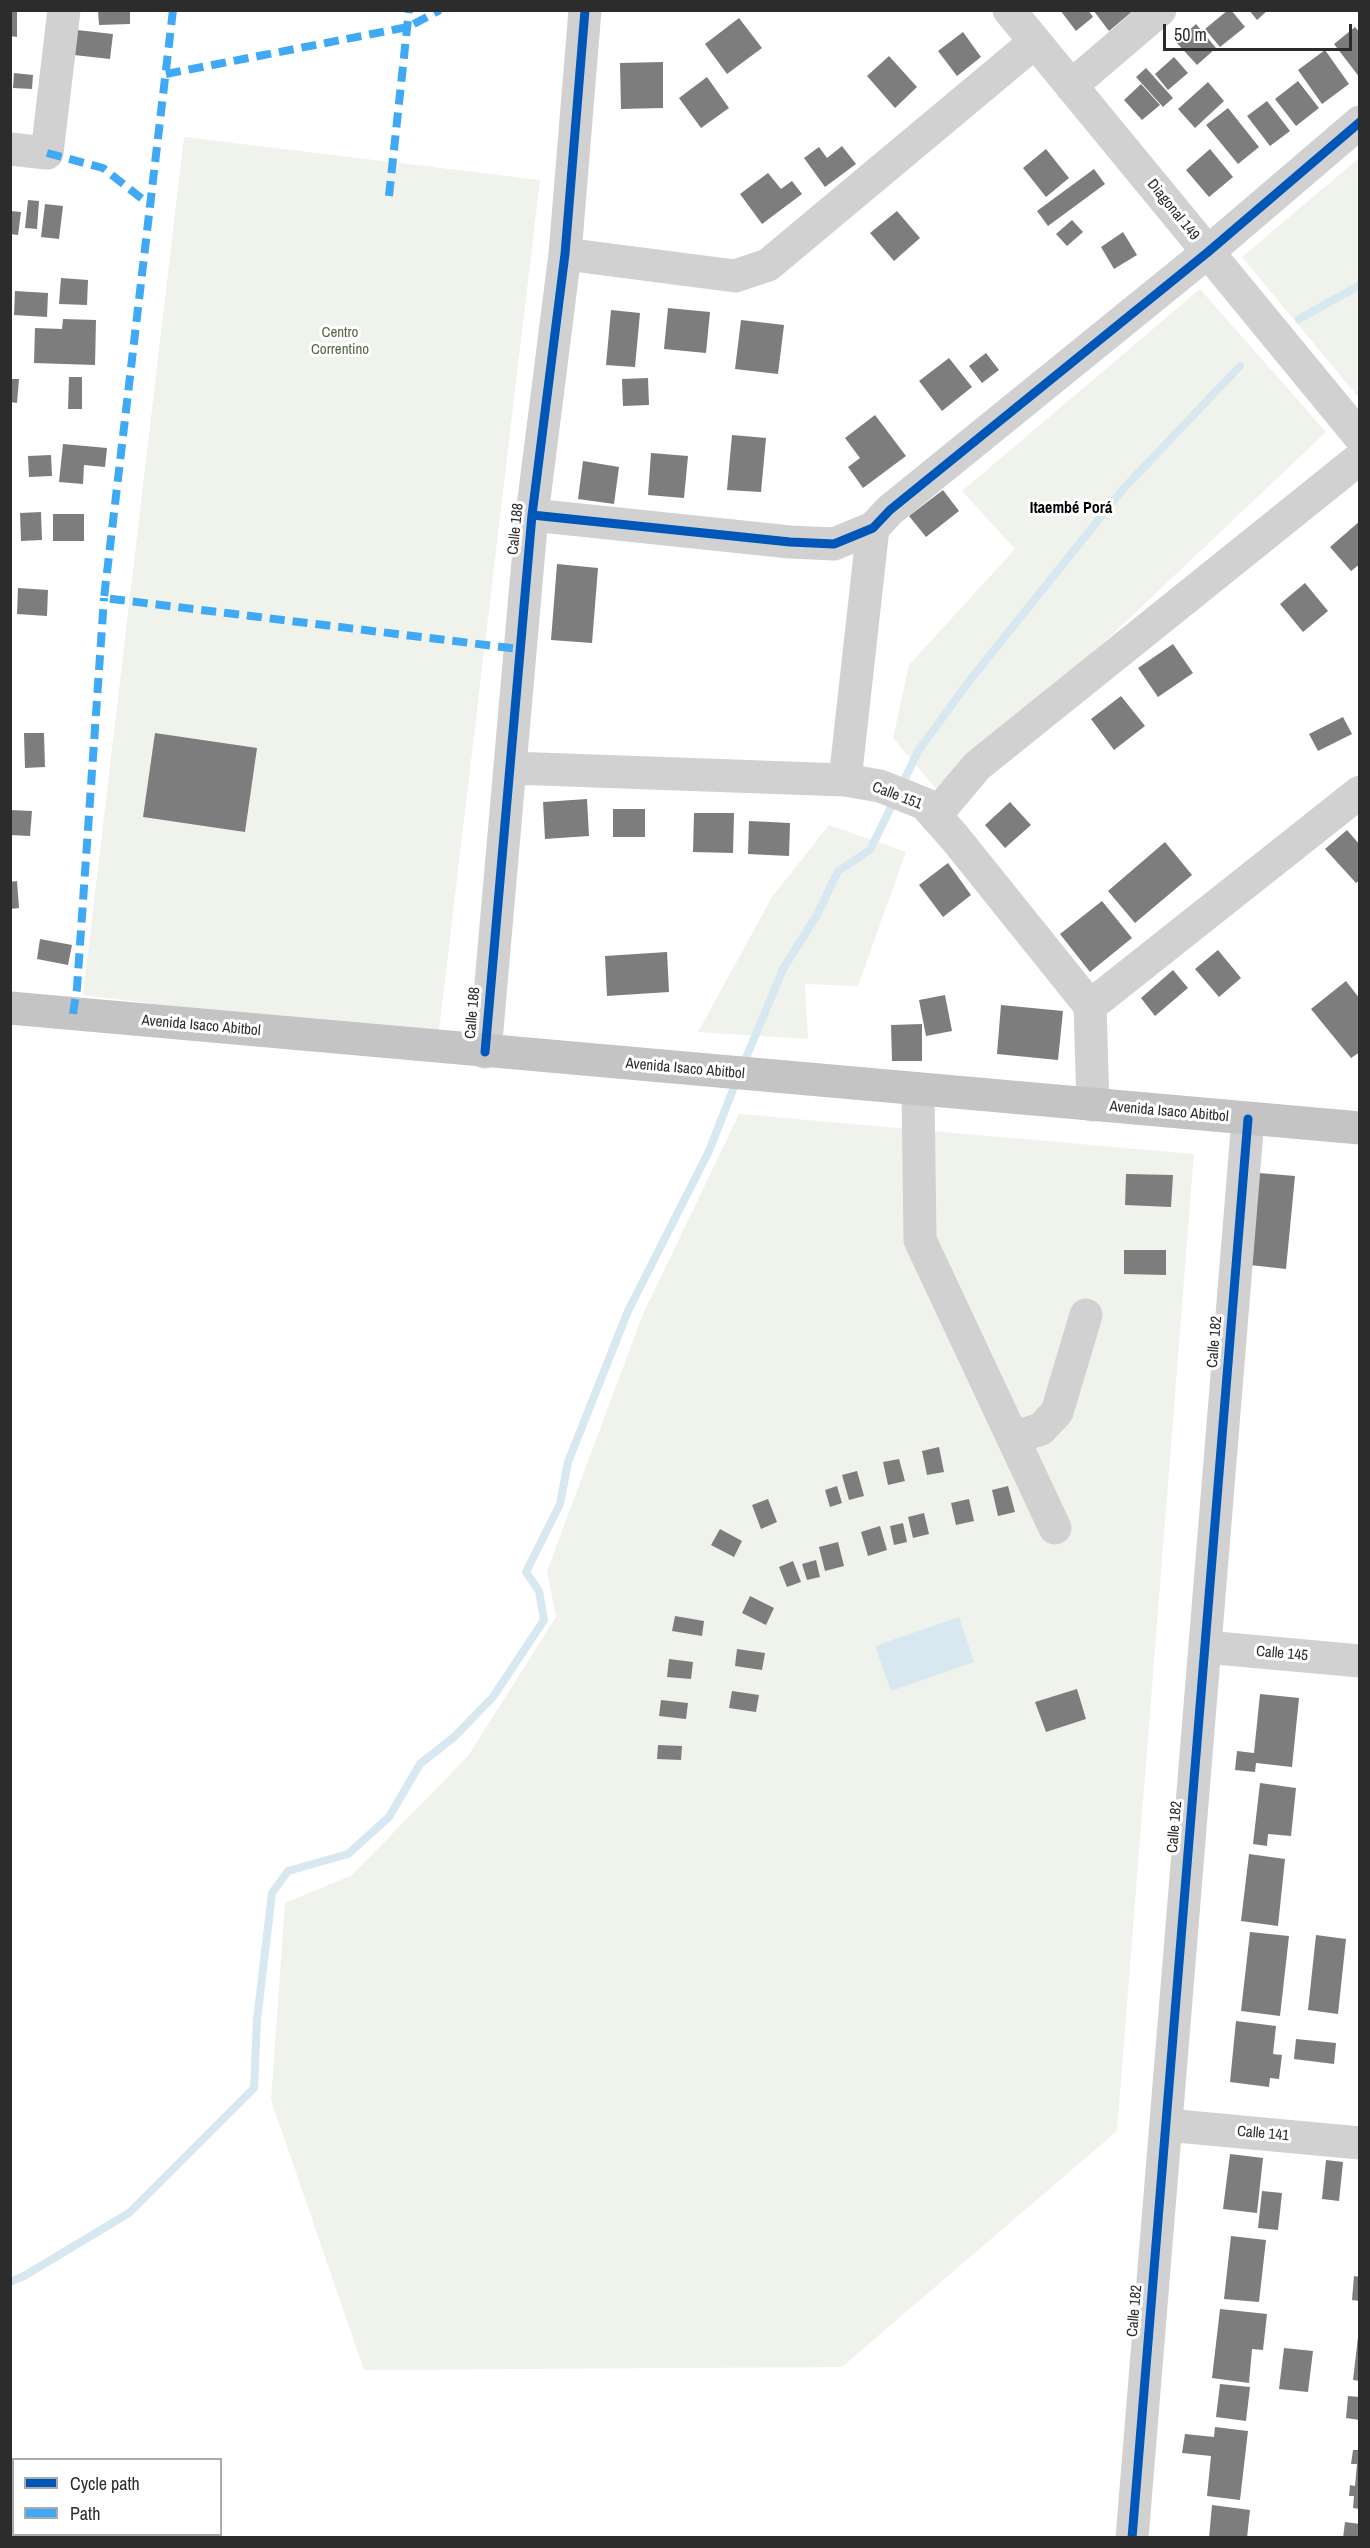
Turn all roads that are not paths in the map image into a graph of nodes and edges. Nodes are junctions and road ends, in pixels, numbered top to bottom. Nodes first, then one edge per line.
1 (64, 10) edge
2 (585, 10) edge
3 (1009, 10) edge
4 (1160, 10) edge
5 (1035, 42) junction
6 (1071, 86) junction
7 (1359, 122) edge
8 (10, 149) edge
9 (1208, 252) junction
10 (565, 254) junction
11 (1355, 423) edge
12 (1359, 458) edge
13 (532, 515) junction
14 (873, 528) junction
15 (511, 768) junction
16 (845, 780) junction
17 (1359, 792) edge
18 (930, 810) junction
19 (1090, 1006) junction
20 (10, 1008) edge
21 (485, 1052) junction
22 (918, 1090) junction
23 (1093, 1105) junction
24 (1248, 1119) junction
25 (1359, 1128) edge
26 (1086, 1315) dead end
27 (1013, 1438) junction
28 (1055, 1528) dead end
29 (1205, 1647) junction
30 (1359, 1661) edge
31 (1166, 2125) junction
32 (1359, 2143) edge
33 (1132, 2538) edge

1 - 8 street
2 - 10 street, Calle 188
3 - 5 street, Diagonal 149
4 - 6 street
5 - 6 street, Diagonal 149
5 - 10 street
6 - 9 street, Diagonal 149
7 - 9 street
9 - 11 street, Diagonal 149
9 - 14 street
10 - 13 street, Calle 188
12 - 18 street
13 - 14 street
13 - 15 street, Calle 188
14 - 16 street
15 - 16 street, Calle 151
15 - 21 street, Calle 188
16 - 18 street, Calle 151
17 - 19 street
18 - 19 street, Calle 151
19 - 23 street
20 - 21 main road, Avenida Isaco Abitbol
21 - 22 main road, Avenida Isaco Abitbol
22 - 23 main road, Avenida Isaco Abitbol
22 - 27 street
23 - 24 main road, Avenida Isaco Abitbol
24 - 25 main road, Avenida Isaco Abitbol
24 - 29 street, Calle 182
26 - 27 street
27 - 28 street
29 - 30 street, Calle 145
29 - 31 street, Calle 182
31 - 32 street, Calle 141
31 - 33 street, Calle 182

